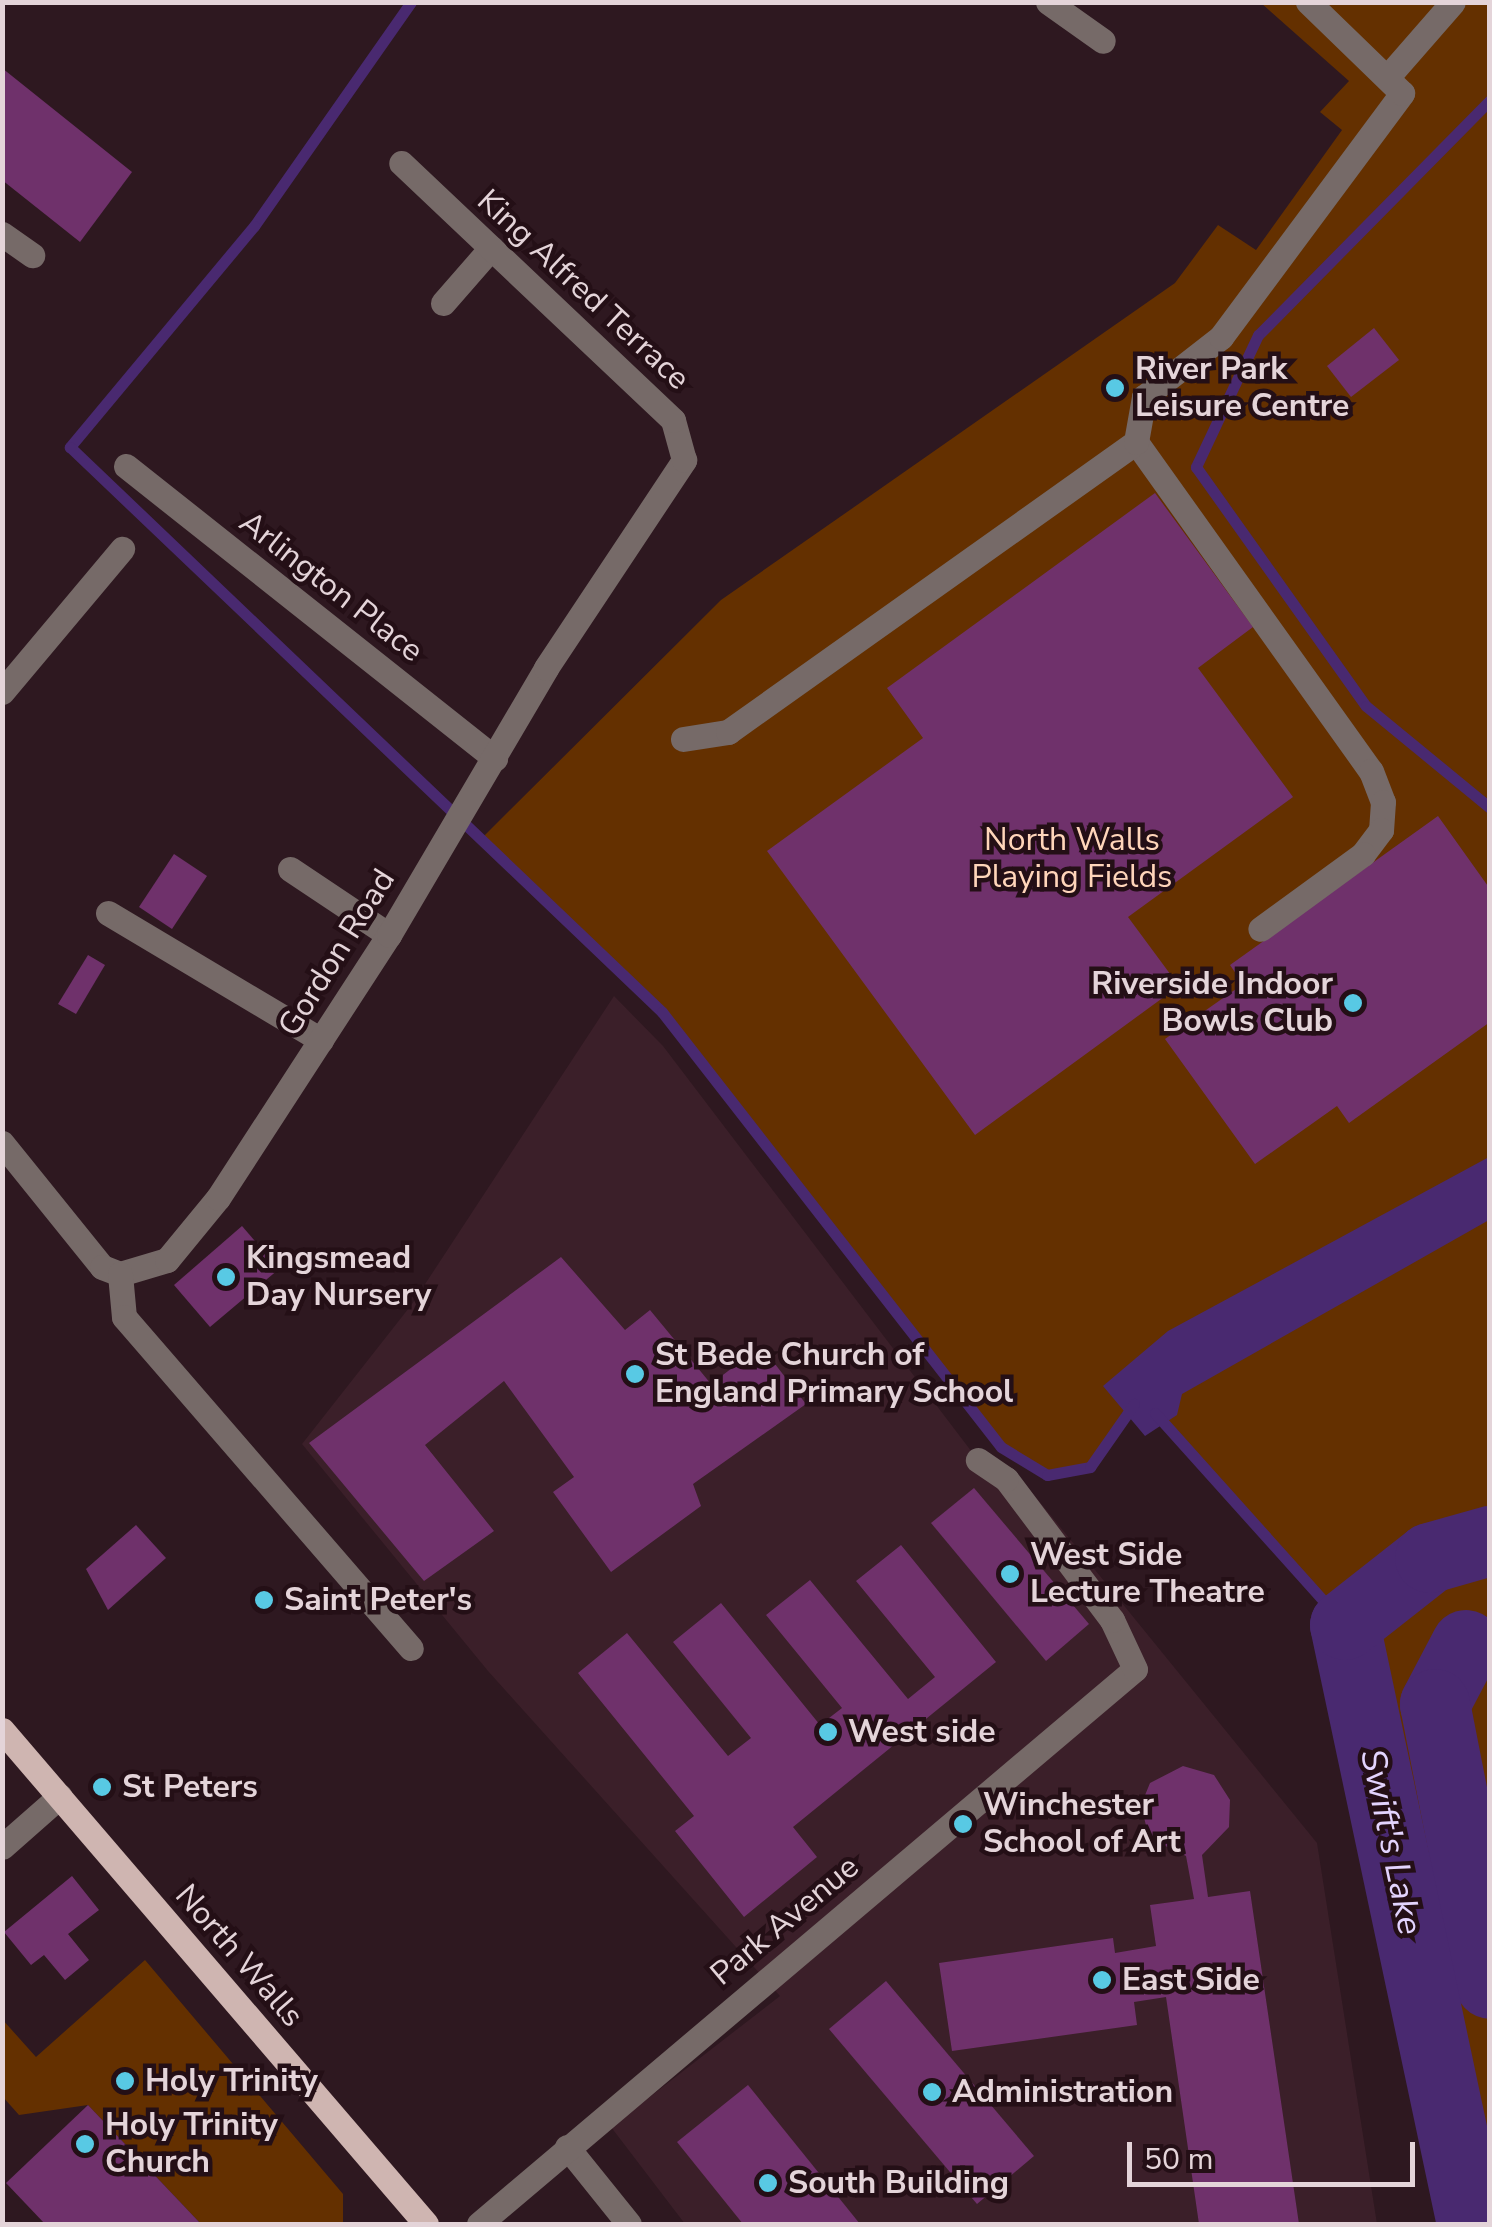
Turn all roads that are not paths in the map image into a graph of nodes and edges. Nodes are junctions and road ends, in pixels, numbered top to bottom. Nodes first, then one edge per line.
1 (1048, 2) edge
2 (1308, 2) edge
3 (1452, 2) edge
4 (1103, 41) dead end
5 (1391, 73) junction
6 (401, 164) dead end
7 (2, 234) edge
8 (491, 248) junction
9 (32, 255) dead end
10 (443, 303) dead end
11 (1136, 442) junction
12 (126, 466) dead end
13 (672, 479) joint
14 (122, 549) dead end
15 (2, 692) edge
16 (683, 739) dead end
17 (495, 758) junction
18 (290, 869) dead end
19 (108, 913) dead end
20 (1260, 929) dead end
21 (389, 935) junction
22 (320, 1040) junction
23 (2, 1143) edge
24 (120, 1274) junction
25 (978, 1460) dead end
26 (411, 1648) dead end
27 (2, 1730) edge
28 (60, 1796) junction
29 (2, 1847) edge
30 (568, 2147) junction
31 (426, 2224) edge
32 (479, 2224) edge
33 (629, 2224) edge

1 - 4 street
2 - 5 street
3 - 5 street
5 - 11 street
6 - 8 street, King Alfred Terrace
7 - 9 street
8 - 10 street
8 - 13 street, King Alfred Terrace
11 - 16 street
11 - 20 street
12 - 17 street, Arlington Place
13 - 17 street, Gordon Road
14 - 15 street
17 - 21 street, Gordon Road
18 - 21 street
19 - 22 street
21 - 22 street, Gordon Road
22 - 24 street, Gordon Road
23 - 24 street
24 - 26 street
25 - 30 street, Park Avenue
27 - 28 main road, North Walls
28 - 29 street
28 - 31 main road, North Walls
30 - 32 street, Park Avenue
30 - 33 street

